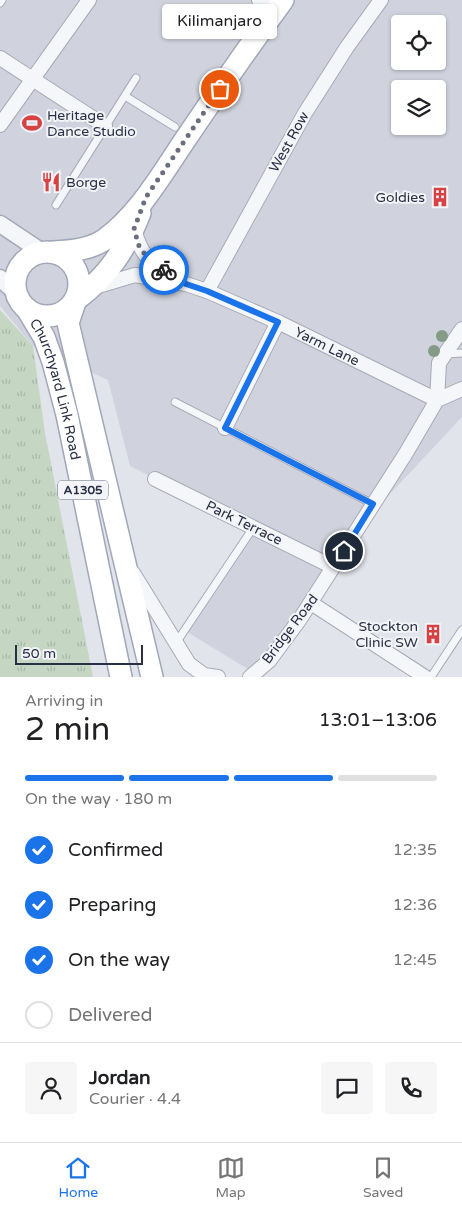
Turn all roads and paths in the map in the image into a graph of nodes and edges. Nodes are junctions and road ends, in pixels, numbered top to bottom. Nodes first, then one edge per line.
1 (89, 0) edge
2 (381, 0) edge
3 (273, 3) edge
4 (0, 58) edge
5 (136, 78) dead end
6 (33, 80) junction
7 (126, 96) junction
8 (0, 125) edge
9 (106, 126) junction
10 (174, 127) dead end
11 (146, 197) junction
12 (56, 205) dead end
13 (0, 224) edge
14 (134, 229) junction
15 (47, 252) junction
16 (0, 278) edge
17 (186, 284) junction
18 (207, 291) junction
19 (81, 296) junction
20 (22, 301) junction
21 (278, 322) junction
22 (462, 329) edge
23 (462, 353) edge
24 (445, 354) junction
25 (462, 390) edge
26 (437, 400) junction
27 (175, 402) dead end
28 (225, 428) junction
29 (155, 479) dead end
30 (373, 504) junction
31 (253, 528) junction
32 (124, 558) junction
33 (334, 567) junction
34 (311, 603) junction
35 (462, 630) edge
36 (176, 643) junction
37 (121, 677) edge
38 (152, 677) edge
39 (218, 677) edge
40 (250, 677) edge
41 (425, 677) edge
42 (431, 677) edge

1 - 6 street
2 - 18 street, West Row
3 - 11 main road, A1305
4 - 6 street
5 - 7 lane
6 - 8 street
6 - 9 street
7 - 9 lane
7 - 10 lane
9 - 12 lane
11 - 14 main road, A1305
11 - 15 main road, A1305
13 - 15 street
14 - 17 street, Yarm Lane
14 - 19 main road, A1305
15 - 19 main road, A1305
15 - 20 main road, A1305
16 - 20 street
17 - 18 street, Yarm Lane
17 - 19 street, Yarm Lane
18 - 21 street, Yarm Lane
19 - 20 main road, A1305
19 - 32 main road, Churchyard Link Road / A1305
20 - 37 main road, Churchyard Link Road / A1305
21 - 26 street, Yarm Lane
21 - 28 street
22 - 24 street
23 - 24 lane
24 - 26 street
25 - 26 street
26 - 30 street, Bridge Road
27 - 28 lane
28 - 30 lane
29 - 31 street, Park Terrace
30 - 33 street, Bridge Road
31 - 33 street, Park Terrace
31 - 36 lane
32 - 36 street
32 - 38 main road, Churchyard Link Road / A1305
33 - 34 street, Bridge Road
34 - 40 street, Bridge Road
34 - 41 street
35 - 42 lane
36 - 39 street

